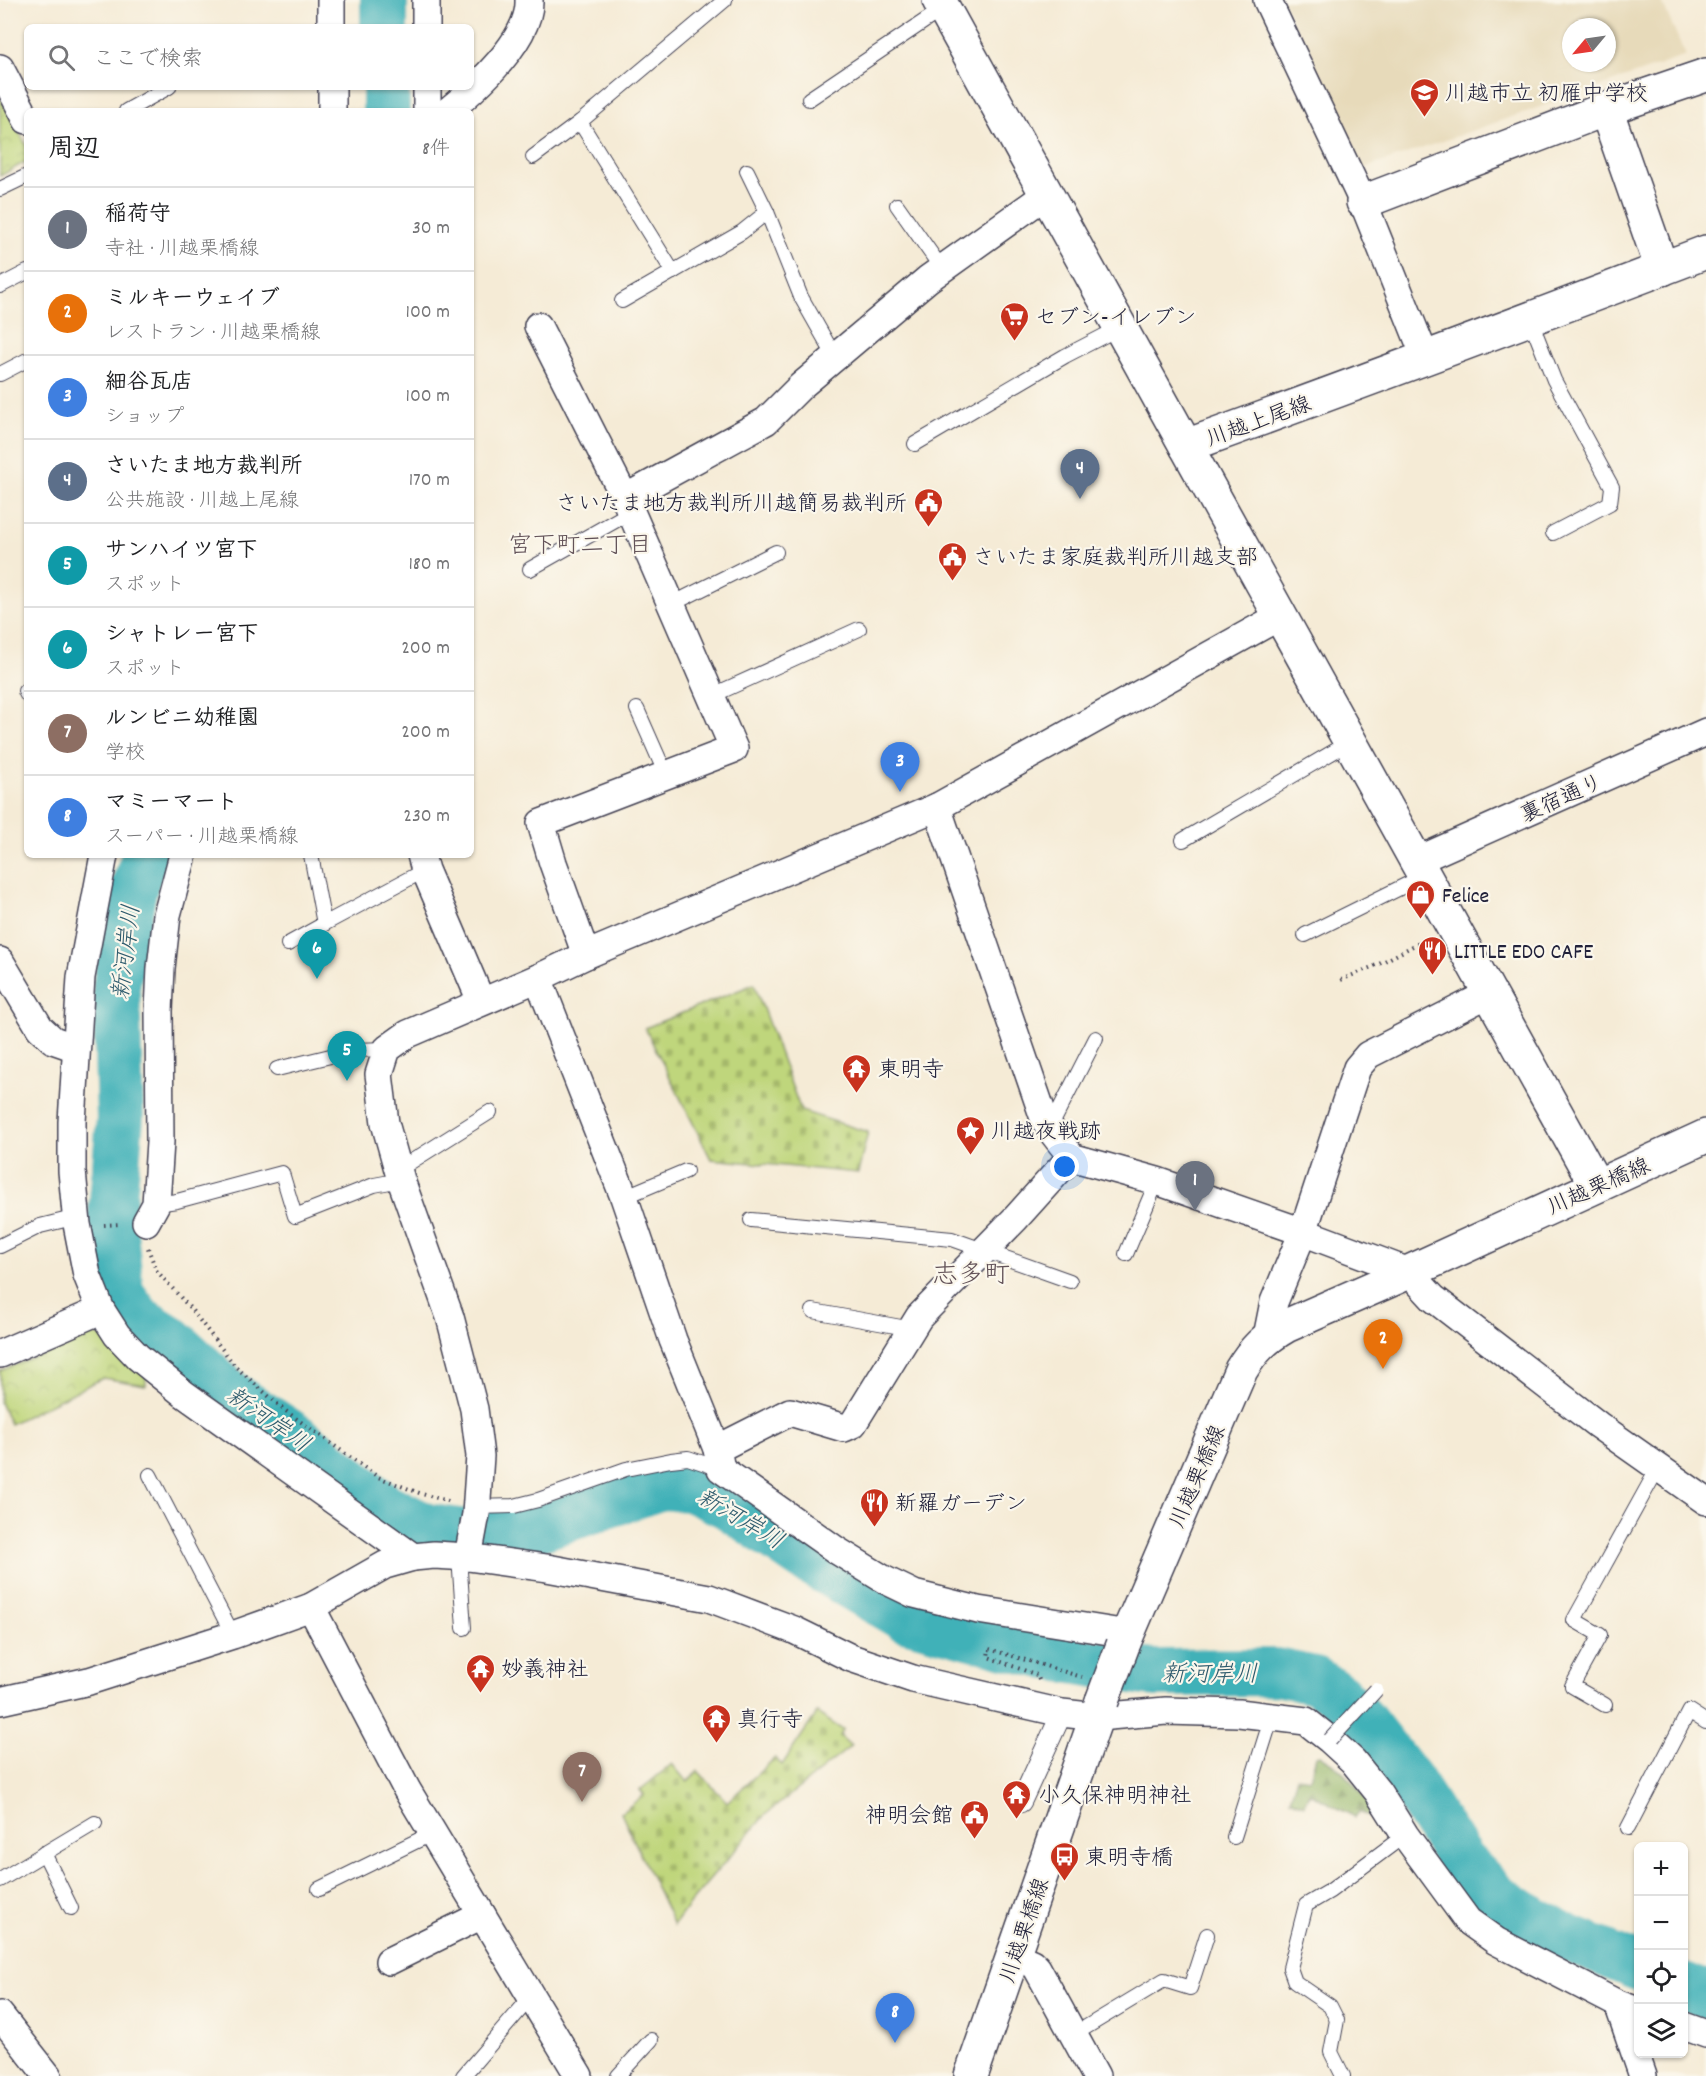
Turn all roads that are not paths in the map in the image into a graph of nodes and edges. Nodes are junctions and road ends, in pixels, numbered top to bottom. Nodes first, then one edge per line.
1 (331, 0) edge
2 (426, 0) edge
3 (529, 0) edge
4 (725, 0) edge
5 (1267, 0) edge
6 (941, 4) edge
7 (331, 24) edge
8 (426, 24) edge
9 (0, 68) edge
10 (1706, 75) edge
11 (474, 88) edge
12 (164, 90) edge
13 (332, 90) edge
14 (427, 90) edge
15 (472, 90) edge
16 (809, 99) dead end
17 (131, 108) edge
18 (332, 108) edge
19 (427, 108) edge
20 (452, 108) edge
21 (1606, 109) junction
22 (24, 114) edge
23 (580, 122) junction
24 (533, 158) dead end
25 (747, 171) dead end
26 (24, 177) edge
27 (0, 189) edge
28 (1047, 194) junction
29 (1363, 202) junction
30 (897, 205) dead end
31 (767, 212) junction
32 (1706, 252) edge
33 (942, 269) junction
34 (1662, 269) junction
35 (673, 272) junction
36 (24, 274) edge
37 (0, 286) edge
38 (622, 301) dead end
39 (1529, 318) junction
40 (538, 326) dead end
41 (1121, 327) junction
42 (835, 357) junction
43 (1426, 359) junction
44 (24, 362) edge
45 (0, 374) edge
46 (915, 444) dead end
47 (1186, 446) junction
48 (628, 505) junction
49 (1553, 533) dead end
50 (776, 552) dead end
51 (530, 569) dead end
52 (672, 604) junction
53 (1280, 616) junction
54 (859, 629) dead end
55 (711, 696) junction
56 (637, 709) dead end
57 (1706, 732) edge
58 (1350, 742) junction
59 (667, 777) junction
60 (937, 807) junction
61 (1183, 840) dead end
62 (103, 858) edge
63 (182, 858) edge
64 (312, 858) edge
65 (423, 862) edge
66 (1420, 869) junction
67 (324, 924) junction
68 (1305, 935) dead end
69 (288, 944) dead end
70 (586, 955) junction
71 (0, 961) edge
72 (538, 978) junction
73 (1490, 993) junction
74 (481, 1001) junction
75 (1096, 1038) dead end
76 (76, 1048) junction
77 (387, 1048) junction
78 (277, 1069) dead end
79 (490, 1112) dead end
80 (1049, 1130) junction
81 (1706, 1136) edge
82 (1071, 1157) junction
83 (686, 1171) dead end
84 (399, 1175) junction
85 (1156, 1182) junction
86 (1596, 1185) junction
87 (624, 1197) junction
88 (144, 1217) joint
89 (751, 1220) dead end
90 (84, 1221) junction
91 (1304, 1232) junction
92 (0, 1246) edge
93 (985, 1250) junction
94 (1126, 1254) dead end
95 (1409, 1272) junction
96 (1070, 1281) dead end
97 (101, 1310) junction
98 (813, 1311) dead end
99 (912, 1329) junction
100 (1267, 1337) junction
101 (0, 1354) edge
102 (719, 1459) junction
103 (1658, 1468) junction
104 (150, 1475) dead end
105 (1706, 1501) edge
106 (476, 1511) junction
107 (466, 1553) junction
108 (413, 1557) junction
109 (311, 1607) junction
110 (464, 1628) dead end
111 (232, 1635) junction
112 (1126, 1639) junction
113 (1376, 1690) dead end
114 (1094, 1698) junction
115 (0, 1701) edge
116 (1605, 1705) dead end
117 (1062, 1713) junction
118 (1272, 1716) junction
119 (1706, 1722) edge
120 (1330, 1740) junction
121 (1021, 1802) dead end
122 (95, 1823) dead end
123 (1628, 1828) dead end
124 (433, 1833) junction
125 (1405, 1835) junction
126 (1234, 1837) dead end
127 (44, 1853) junction
128 (0, 1880) edge
129 (319, 1889) dead end
130 (71, 1908) dead end
131 (482, 1915) junction
132 (1207, 1935) dead end
133 (1014, 1955) junction
134 (389, 1961) dead end
135 (531, 1996) junction
136 (1628, 2007) edge
137 (0, 2015) edge
138 (1688, 2028) edge
139 (1706, 2034) edge
140 (1073, 2035) junction
141 (651, 2040) dead end
142 (48, 2076) edge
143 (463, 2076) edge
144 (579, 2076) edge
145 (618, 2076) edge
146 (971, 2076) edge
147 (1096, 2076) edge
148 (1343, 2076) edge
149 (1643, 2076) edge

1 - 7 street
2 - 8 street
3 - 11 street
4 - 23 lane
5 - 29 street
6 - 16 lane
6 - 28 main road, 川越上尾線
9 - 22 street
10 - 21 main road
12 - 17 lane
13 - 18 street
14 - 19 street
15 - 20 street
21 - 29 main road
21 - 34 main road
23 - 24 lane
23 - 35 lane
25 - 31 lane
26 - 27 lane
28 - 33 street
28 - 41 main road, 川越上尾線
29 - 43 street
30 - 33 lane
31 - 35 lane
31 - 42 lane
32 - 34 main road, 川越上尾線
33 - 42 street
34 - 39 main road, 川越上尾線
35 - 38 lane
36 - 37 lane
39 - 43 main road, 川越上尾線
39 - 49 lane
40 - 48 street
41 - 46 lane
41 - 47 main road, 川越上尾線
42 - 48 street
43 - 47 main road, 川越上尾線
44 - 45 lane
47 - 53 main road
48 - 51 lane
48 - 52 street
50 - 52 lane
52 - 55 street
53 - 58 main road
53 - 60 street
54 - 55 lane
55 - 59 street
56 - 59 lane
57 - 66 street, 裏宿通り
58 - 61 lane
58 - 66 main road
59 - 70 street
60 - 70 street
60 - 80 street
62 - 76 street
63 - 88 street
64 - 67 lane
65 - 67 lane
65 - 74 street
66 - 68 lane
66 - 73 main road
67 - 69 lane
70 - 72 street
71 - 76 street
72 - 74 street
72 - 87 street
73 - 86 main road
73 - 91 street
74 - 77 street
75 - 80 lane
76 - 90 street
77 - 78 lane
77 - 84 street
79 - 84 lane
80 - 82 street
81 - 86 main road, 川越栗橋線
82 - 85 street
82 - 93 street
83 - 87 lane
84 - 88 lane
84 - 106 street
85 - 91 street
85 - 94 lane
86 - 95 main road, 川越栗橋線
87 - 102 street
89 - 93 lane
90 - 92 lane
90 - 97 street
91 - 95 street
91 - 100 street
93 - 96 lane
93 - 99 street
95 - 100 main road, 川越栗橋線
95 - 103 street
97 - 101 street
97 - 108 street
98 - 99 lane
99 - 102 street
100 - 112 main road, 川越栗橋線
102 - 106 lane
102 - 112 street
103 - 105 street
103 - 116 lane
104 - 111 lane
106 - 107 street
107 - 108 street
107 - 110 lane
107 - 117 street
108 - 109 street
109 - 111 street
109 - 124 street
111 - 115 street
112 - 114 main road, 川越栗橋線, bridge
113 - 120 lane, bridge
114 - 117 street
114 - 118 street
114 - 133 main road, 川越栗橋線
117 - 121 street
118 - 120 street
118 - 126 lane
119 - 123 lane
120 - 125 street
122 - 127 lane
124 - 129 lane
124 - 131 street
125 - 136 street
125 - 148 lane
127 - 128 lane
127 - 130 lane
131 - 134 street
131 - 135 street
132 - 140 lane
133 - 140 street
133 - 146 main road, 川越栗橋線
135 - 143 lane
135 - 144 street
136 - 149 street
137 - 142 street
138 - 139 street
140 - 147 street
141 - 145 lane

